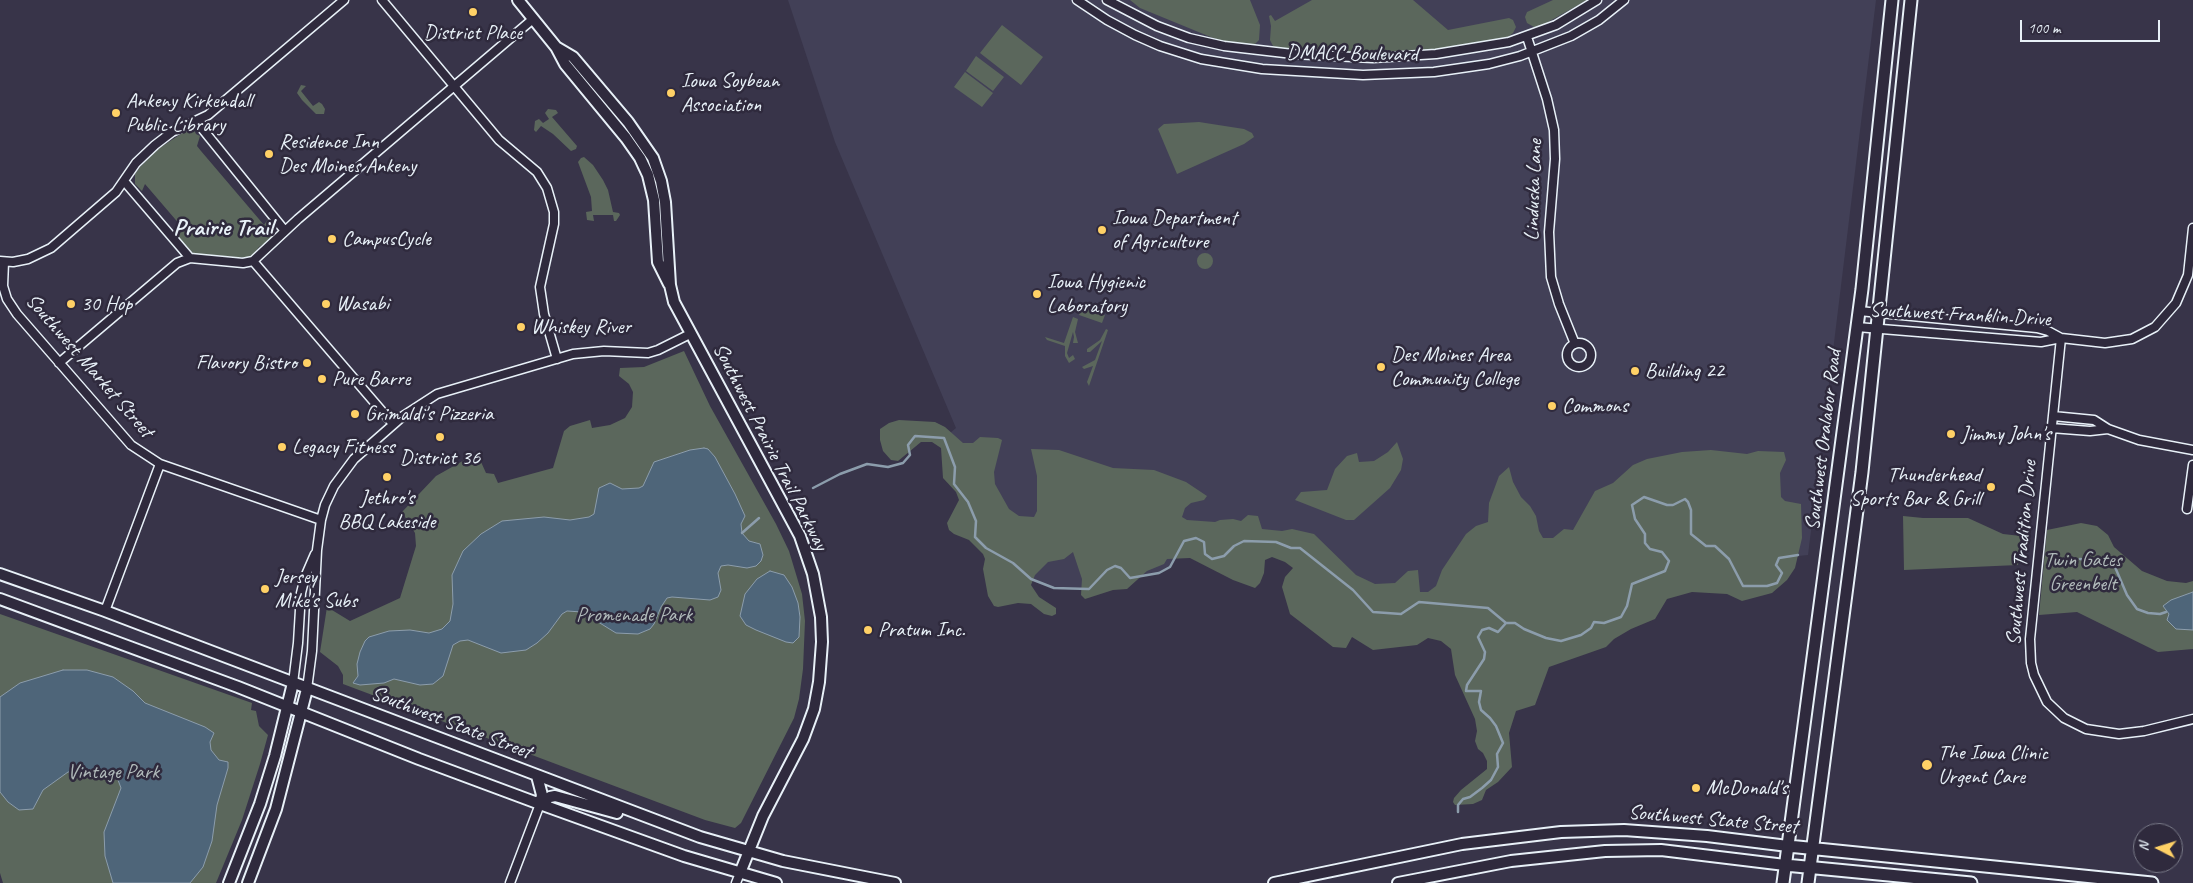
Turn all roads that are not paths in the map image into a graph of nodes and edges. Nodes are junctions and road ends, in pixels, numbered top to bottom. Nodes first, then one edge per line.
1 (344, 0) edge
2 (382, 0) edge
3 (518, 0) edge
4 (1077, 0) edge
5 (1107, 0) edge
6 (1597, 0) edge
7 (1624, 0) edge
8 (1892, 0) edge
9 (1911, 0) edge
10 (533, 19) junction
11 (1527, 36) junction
12 (1533, 52) junction
13 (455, 87) junction
14 (196, 121) junction
15 (124, 181) junction
16 (2193, 228) edge
17 (285, 231) junction
18 (190, 258) junction
19 (2, 261) edge
20 (253, 261) junction
21 (1859, 311) junction
22 (1880, 312) junction
23 (1857, 327) junction
24 (1878, 329) junction
25 (690, 334) junction
26 (2061, 338) junction
27 (1575, 344) dead end
28 (557, 359) junction
29 (59, 363) junction
30 (2053, 416) junction
31 (393, 424) junction
32 (2051, 428) junction
33 (2108, 429) junction
34 (2193, 450) edge
35 (160, 464) junction
36 (2193, 466) edge
37 (2187, 509) dead end
38 (321, 520) junction
39 (317, 550) junction
40 (0, 574) edge
41 (0, 599) edge
42 (105, 611) junction
43 (293, 683) junction
44 (307, 689) junction
45 (287, 706) junction
46 (301, 712) junction
47 (2193, 719) edge
48 (536, 776) junction
49 (540, 804) junction
50 (654, 820) junction
51 (1788, 846) junction
52 (1813, 848) junction
53 (748, 852) junction
54 (1785, 865) junction
55 (1810, 868) junction
56 (740, 873) junction
57 (229, 883) edge
58 (248, 883) edge
59 (510, 883) edge
60 (736, 883) edge
61 (776, 883) edge
62 (895, 883) edge
63 (1274, 883) edge
64 (1398, 883) edge
65 (1784, 883) edge
66 (1808, 883) edge
67 (1971, 883) edge
68 (2152, 883) edge

1 - 14 street
2 - 13 street
3 - 10 main road, Southwest Prairie Trail Parkway
4 - 12 street, DMACC Boulevard
5 - 11 street, DMACC Boulevard
6 - 11 street, DMACC Boulevard
7 - 12 street, DMACC Boulevard
8 - 21 main road, Southwest Oralabor Road
9 - 22 main road, Southwest Oralabor Road
10 - 13 street
10 - 25 main road, Southwest Prairie Trail Parkway
11 - 12 street, Linduska Lane
12 - 27 street, Linduska Lane
13 - 17 street
13 - 28 street
14 - 15 street
14 - 17 street
15 - 18 street
15 - 19 street
16 - 26 street, Southwest Franklin Drive
17 - 20 street
18 - 20 street
18 - 29 street
19 - 29 street, Southwest Market Street
20 - 31 street
21 - 22 street, Southwest Franklin Drive
21 - 23 main road, Southwest Oralabor Road
22 - 24 main road, Southwest Oralabor Road
22 - 26 street, Southwest Franklin Drive
23 - 24 street, Southwest Franklin Drive
23 - 51 main road, Southwest Oralabor Road
24 - 26 street, Southwest Franklin Drive
24 - 52 main road, Southwest Oralabor Road
25 - 28 street
25 - 53 main road, Southwest Prairie Trail Parkway
26 - 30 street, Southwest Tradition Drive
28 - 31 street
29 - 35 street, Southwest Market Street
30 - 32 street, Southwest Tradition Drive
30 - 33 street
31 - 38 street
32 - 33 street
32 - 47 street, Southwest Tradition Drive
33 - 34 street
35 - 38 street, Southwest Market Street
35 - 42 street
36 - 37 street
38 - 39 street
39 - 43 street
39 - 44 street
40 - 42 main road, Southwest State Street
41 - 45 main road, Southwest State Street
42 - 43 main road, Southwest State Street
43 - 44 main road, Southwest State Street
43 - 45 main road
44 - 46 main road
44 - 48 main road, Southwest State Street
45 - 46 main road, Southwest State Street
45 - 57 main road
46 - 49 main road, Southwest State Street
46 - 58 main road
48 - 49 main road
48 - 50 main road, Southwest State Street
49 - 50 main road
49 - 56 main road, Southwest State Street
49 - 59 street
50 - 53 main road, Southwest State Street
51 - 52 main road, Southwest State Street
51 - 54 main road, Southwest Oralabor Road
51 - 63 main road, Southwest State Street
52 - 55 main road, Southwest Oralabor Road
52 - 68 main road, Southwest State Street
53 - 56 main road, Southwest Prairie Trail Parkway
53 - 62 main road, Southwest State Street
54 - 55 main road, Southwest State Street
54 - 64 main road, Southwest State Street
54 - 65 main road, Southwest Oralabor Road
55 - 66 main road, Southwest Oralabor Road
55 - 67 main road, Southwest State Street
56 - 60 street, Southwest Prairie Trail Parkway
56 - 61 main road, Southwest State Street

